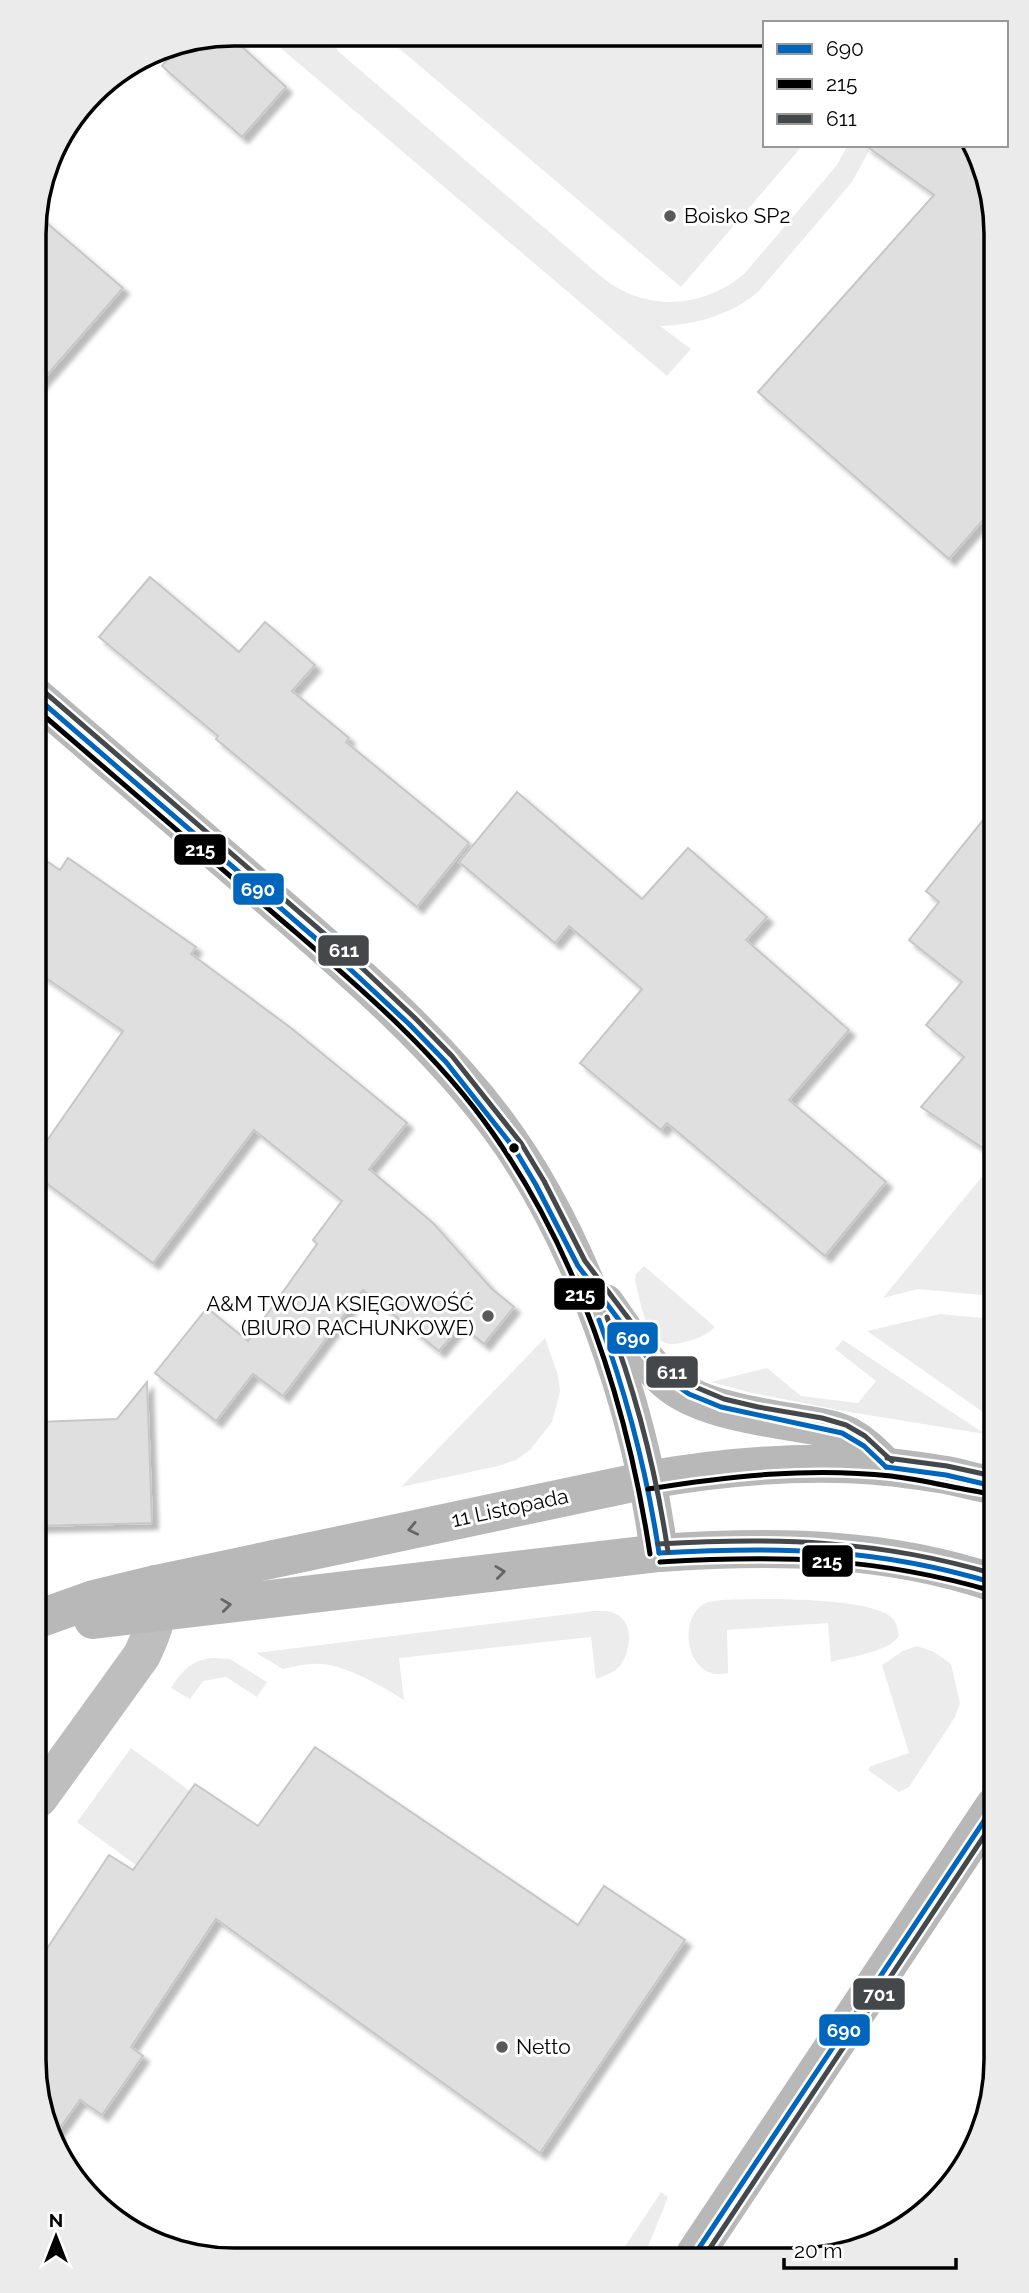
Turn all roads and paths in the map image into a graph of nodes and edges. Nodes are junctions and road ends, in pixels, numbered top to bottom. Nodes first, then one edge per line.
1 (46, 705) edge
2 (578, 1266) junction
3 (886, 1467) junction
4 (647, 1480) junction
5 (983, 1483) edge
6 (659, 1553) junction
7 (983, 1580) edge
8 (157, 1598) junction
9 (45, 1620) edge
10 (45, 1789) edge
11 (983, 1823) edge
12 (699, 2248) edge

1 - 2 street
2 - 3 street
2 - 4 street
3 - 4 street, 11 Listopada
3 - 5 street, 11 Listopada
4 - 6 street
4 -> 8 street, 11 Listopada
6 - 7 street, 11 Listopada
8 -> 6 street, 11 Listopada
8 - 9 street, 11 Listopada
8 - 10 street
11 - 12 street

